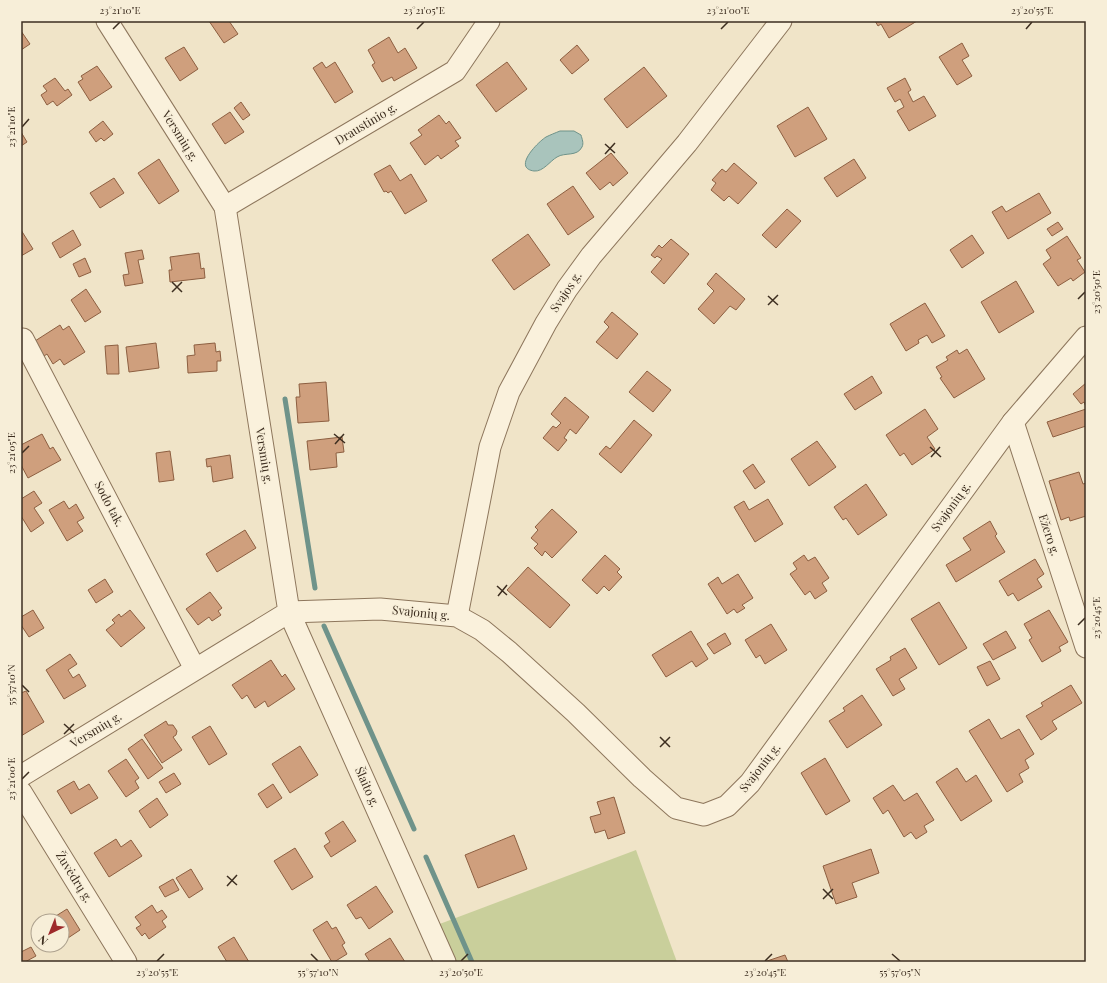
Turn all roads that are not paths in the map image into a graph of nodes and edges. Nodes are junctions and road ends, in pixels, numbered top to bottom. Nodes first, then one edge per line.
1 (106, 21) edge
2 (489, 21) edge
3 (781, 21) edge
4 (225, 207) junction
5 (1086, 337) edge
6 (23, 339) dead end
7 (1013, 422) junction
8 (289, 612) junction
9 (457, 616) junction
10 (1086, 647) edge
11 (195, 669) junction
12 (21, 776) edge
13 (21, 792) edge
14 (126, 962) edge
15 (444, 962) edge

1 - 4 street, Versmių g.
2 - 4 street, Draustinio g.
3 - 9 street, Svajos g.
4 - 8 street, Versmių g.
5 - 7 street, Svajonių g.
6 - 11 street, Sodo tak.
7 - 9 street, Svajonių g.
7 - 10 street, Ežero g.
8 - 9 street, Svajonių g.
8 - 11 street, Versmių g.
8 - 15 street, Šlaito g.
11 - 12 street, Versmių g.
13 - 14 street, Žuvėdrų g.

